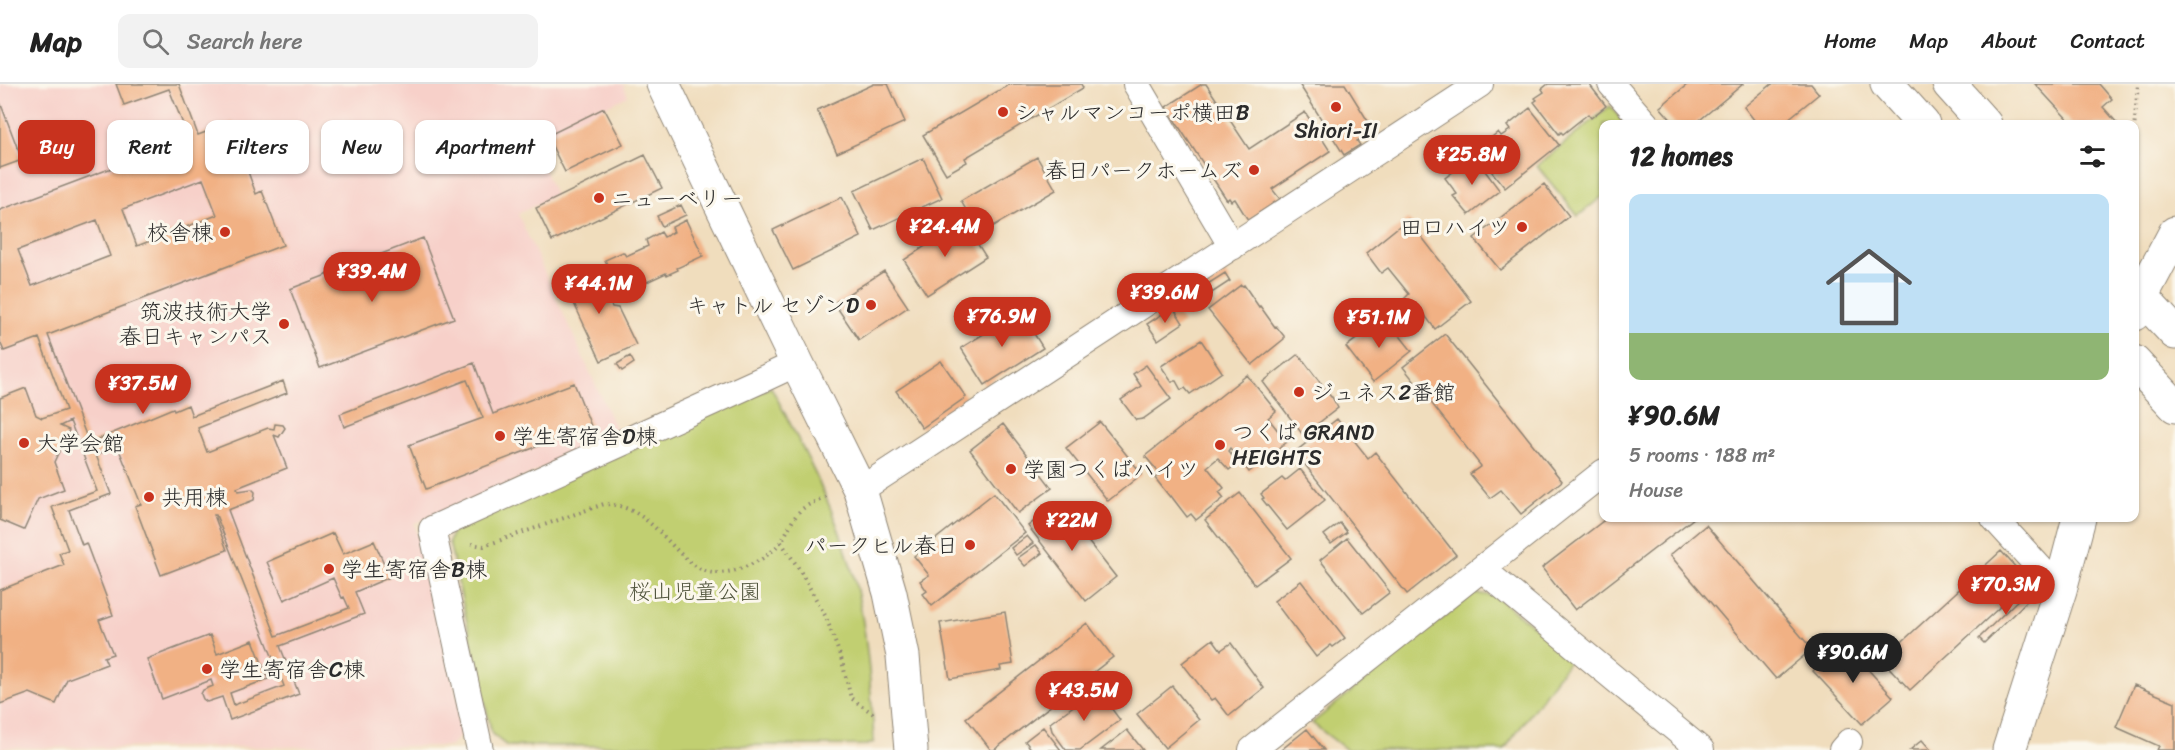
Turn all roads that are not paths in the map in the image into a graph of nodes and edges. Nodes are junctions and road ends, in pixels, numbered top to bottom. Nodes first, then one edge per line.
1 (663, 84) edge
2 (1136, 84) edge
3 (1480, 84) edge
4 (1611, 84) edge
5 (1887, 84) edge
6 (1949, 84) edge
7 (1642, 120) edge
8 (1919, 120) edge
9 (1981, 120) edge
10 (2175, 233) edge
11 (1232, 247) junction
12 (2139, 296) edge
13 (2139, 302) edge
14 (2175, 333) edge
15 (797, 363) junction
16 (2139, 367) edge
17 (2175, 406) edge
18 (1599, 476) edge
19 (847, 490) junction
20 (1998, 522) edge
21 (2078, 522) edge
22 (1482, 568) junction
23 (2060, 590) junction
24 (1691, 746) edge
25 (480, 750) edge
26 (911, 750) edge
27 (1252, 750) edge
28 (2009, 750) edge

1 - 15 main road
2 - 11 street
3 - 11 street
4 - 7 street
5 - 8 main road
6 - 9 main road
10 - 12 main road
11 - 19 street
13 - 14 main road
15 - 19 main road
15 - 25 street
16 - 17 main road
18 - 22 street
19 - 26 main road
20 - 23 street
21 - 23 main road
22 - 24 street
22 - 27 street
23 - 28 main road

